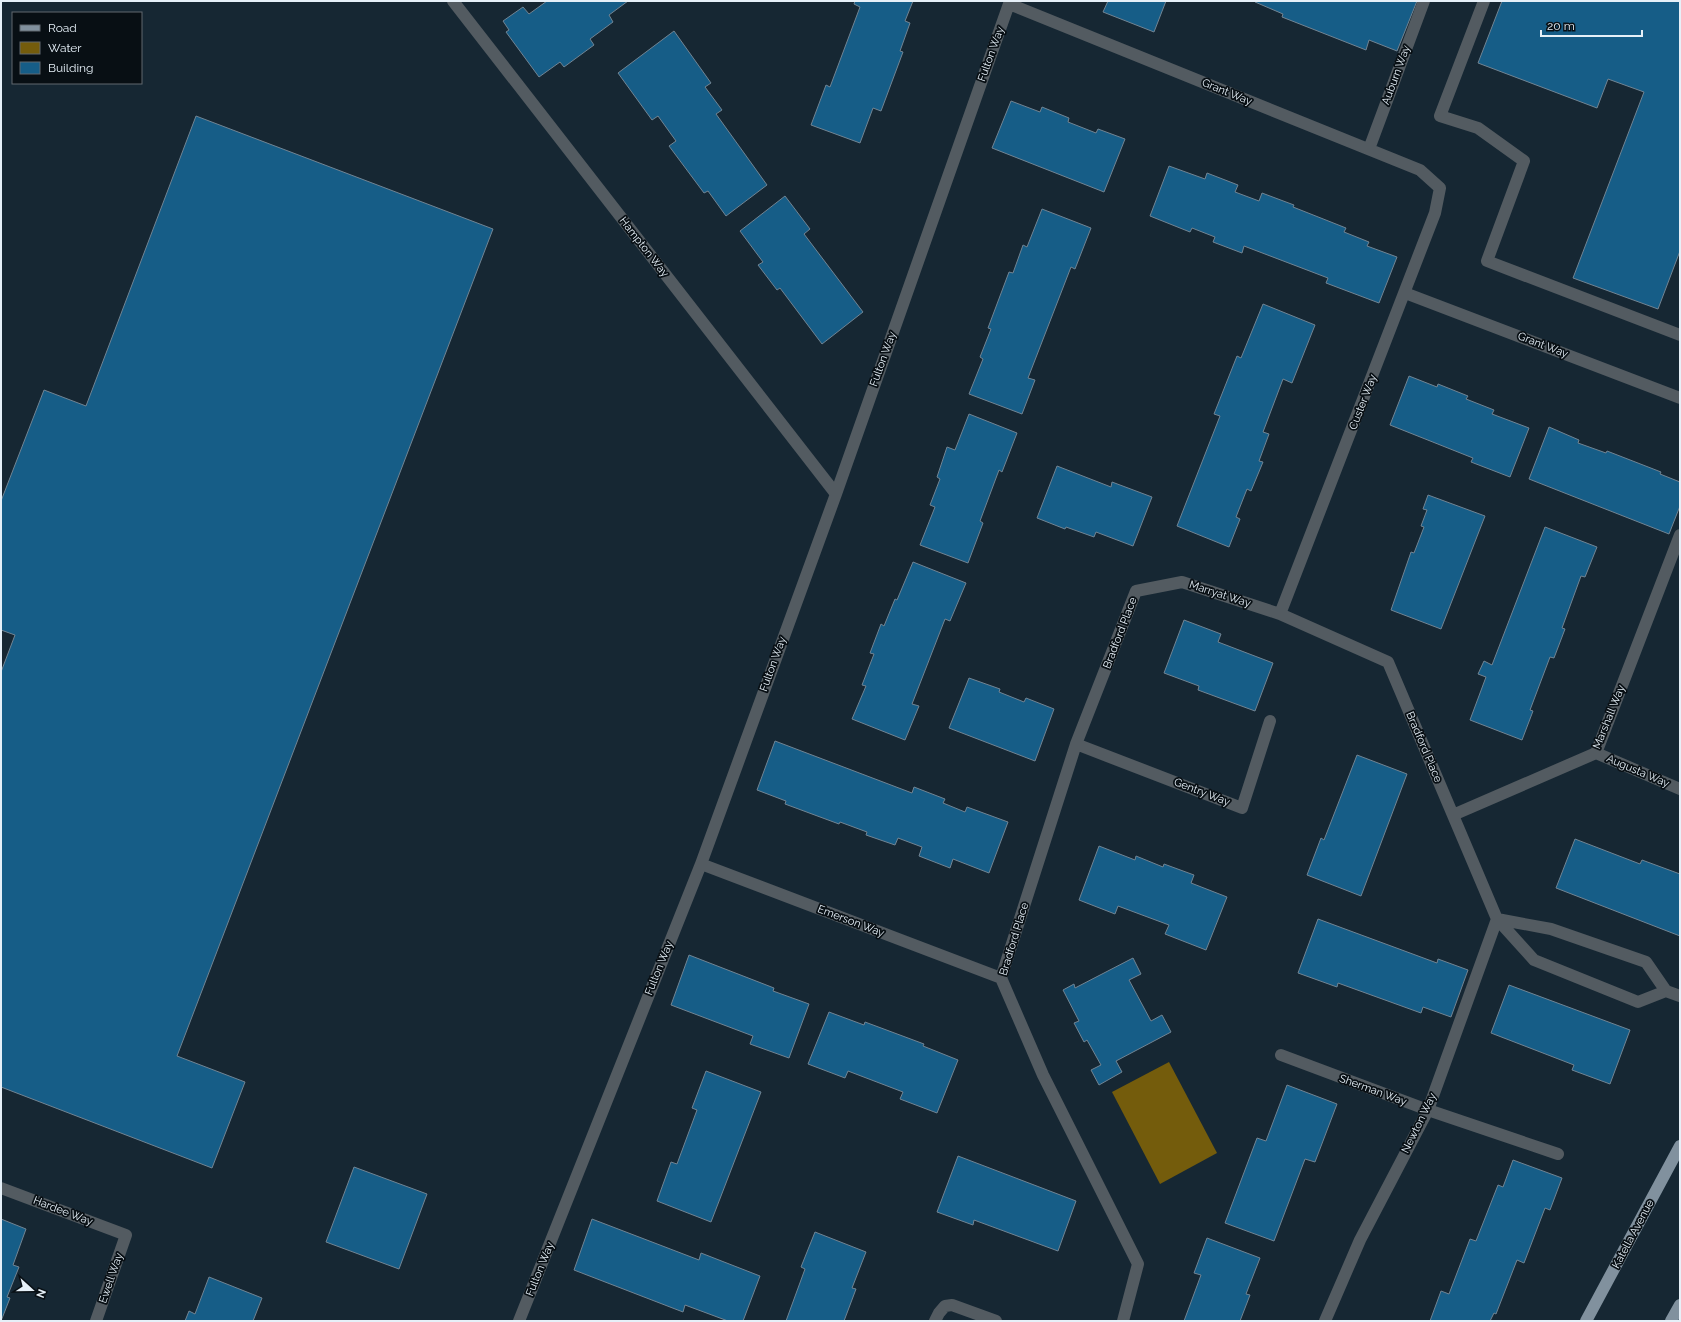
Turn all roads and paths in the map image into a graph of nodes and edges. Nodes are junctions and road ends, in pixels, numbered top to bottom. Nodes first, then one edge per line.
1 (453, 1) edge
2 (1424, 1) edge
3 (1484, 1) edge
4 (1010, 3) edge
5 (1369, 149) junction
6 (1440, 188) joint
7 (1405, 293) junction
8 (1680, 335) edge
9 (1680, 398) edge
10 (836, 494) junction
11 (1680, 536) edge
12 (1136, 591) joint
13 (1280, 614) junction
14 (1270, 721) dead end
15 (1076, 744) junction
16 (1596, 753) junction
17 (1680, 789) edge
18 (1453, 815) junction
19 (701, 864) junction
20 (1497, 919) junction
21 (1001, 978) junction
22 (1666, 991) junction
23 (1680, 996) edge
24 (1281, 1055) dead end
25 (1428, 1110) junction
26 (1680, 1146) edge
27 (1558, 1154) dead end
28 (1, 1188) edge
29 (126, 1235) joint
30 (1680, 1305) edge
31 (96, 1321) edge
32 (519, 1321) edge
33 (935, 1321) edge
34 (996, 1321) edge
35 (1123, 1321) edge
36 (1325, 1321) edge
37 (1586, 1321) edge
38 (1671, 1321) edge

1 - 10 street, Hampton Way
2 - 5 street, Auburn Way
3 - 8 street
4 - 5 street, Grant Way
4 - 10 street, Fulton Way
5 - 6 street, Grant Way
6 - 7 street, Custer Way
7 - 9 street, Grant Way
7 - 13 street, Custer Way
10 - 19 street, Fulton Way
11 - 16 street, Marshall Way
12 - 13 street, Marryat Way
12 - 15 street, Bradford Place
13 - 18 street, Bradford Place
14 - 15 street, Gentry Way
15 - 21 street, Bradford Place
16 - 17 street, Augusta Way
16 - 18 street, Marshall Way
18 - 20 street, Bradford Place
19 - 21 street, Emerson Way
19 - 32 street, Fulton Way
20 - 22 street
20 - 22 street, Bradford Place
20 - 25 street, Newton Way
21 - 35 street, Bradford Place
22 - 23 street
24 - 25 street, Sherman Way
25 - 27 street, Sherman Way
25 - 36 street, Newton Way
26 - 37 main road, Katella Avenue
28 - 29 street, Hardee Way
29 - 31 street, Ewell Way
30 - 38 main road
33 - 34 street

